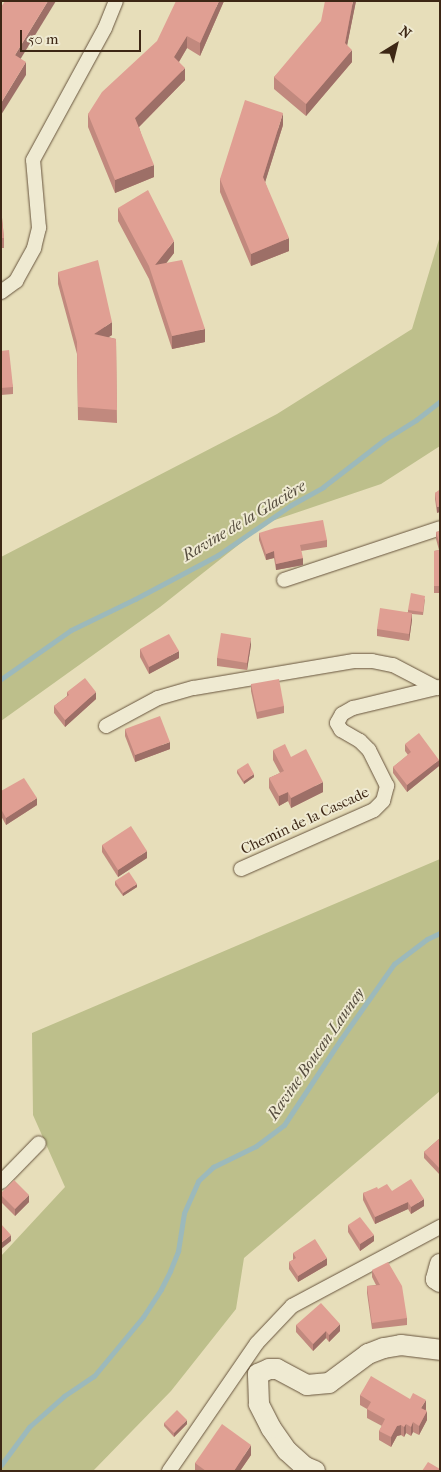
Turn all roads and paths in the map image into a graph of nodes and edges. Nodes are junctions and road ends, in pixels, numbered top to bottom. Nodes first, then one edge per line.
1 (116, 1) edge
2 (1, 292) edge
3 (440, 528) edge
4 (284, 580) dead end
5 (438, 687) edge
6 (106, 726) dead end
7 (241, 869) dead end
8 (38, 1143) dead end
9 (1, 1182) edge
10 (440, 1227) edge
11 (440, 1264) edge
12 (440, 1282) edge
13 (440, 1350) edge
14 (250, 1371) junction
15 (169, 1471) edge
16 (315, 1471) edge

1 - 2 street
3 - 4 street
5 - 6 street, Chemin de la Cascade
5 - 7 street, Chemin de la Cascade
8 - 9 street
10 - 14 street
11 - 12 main road
13 - 14 main road
14 - 15 street
14 - 16 main road

